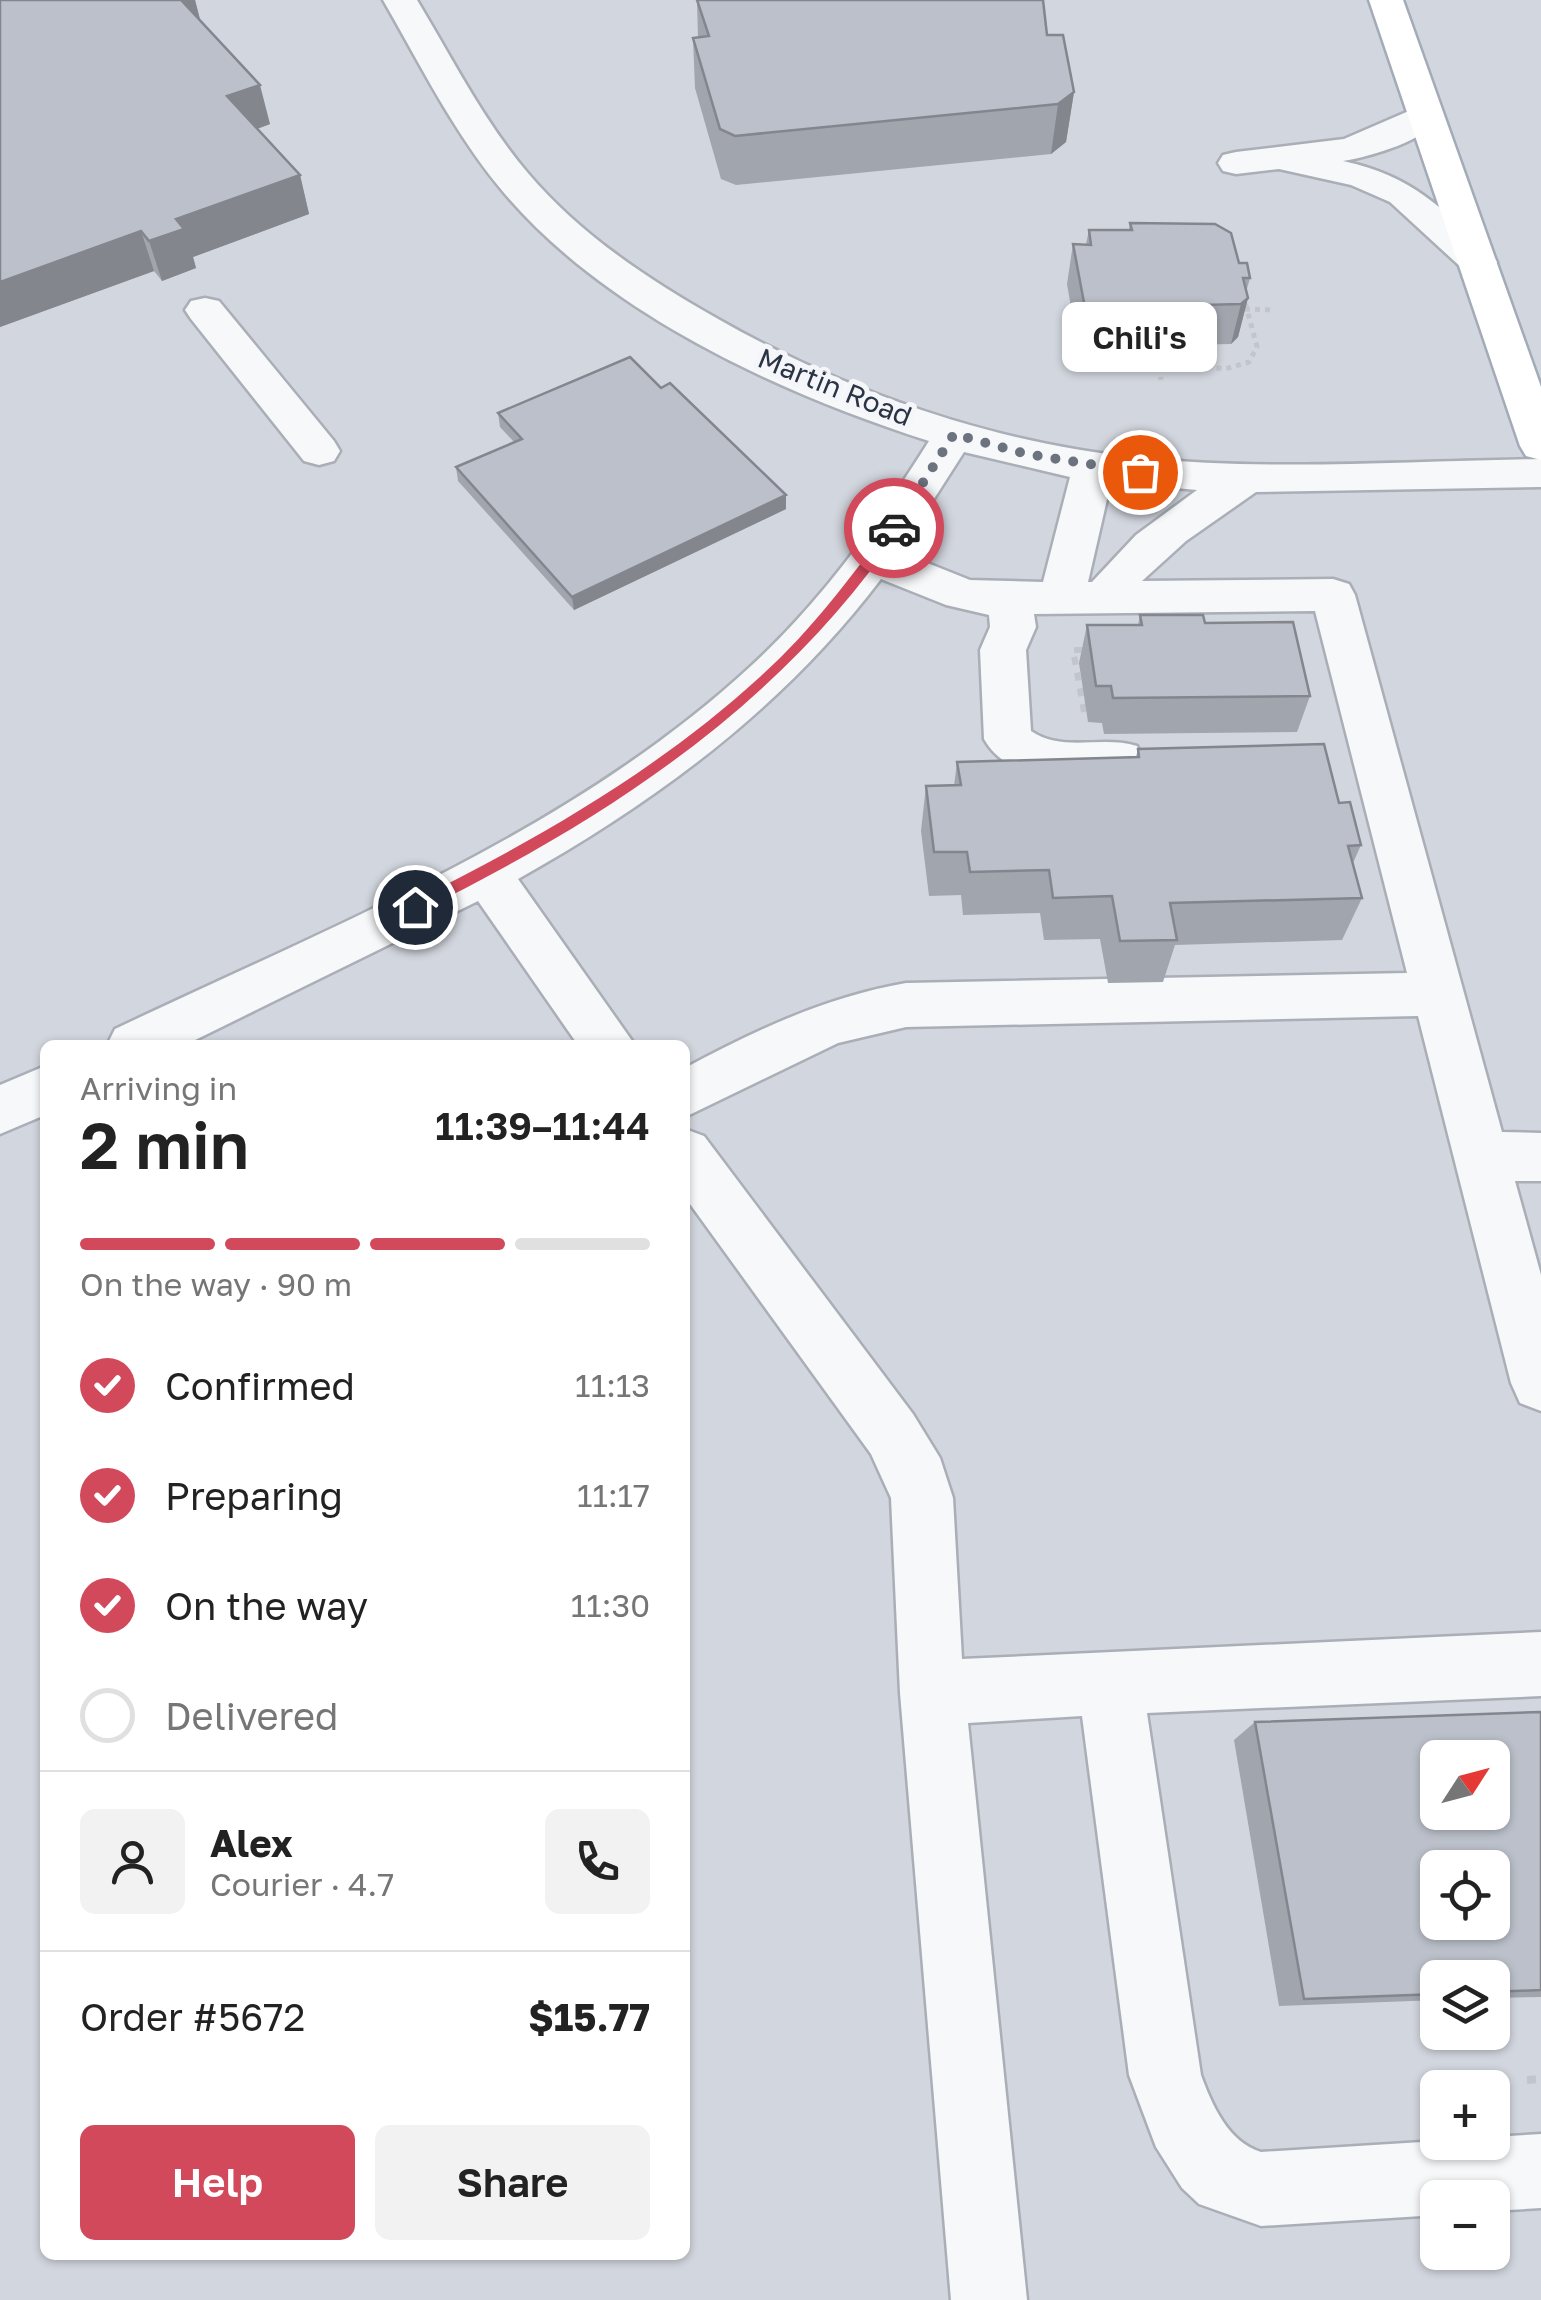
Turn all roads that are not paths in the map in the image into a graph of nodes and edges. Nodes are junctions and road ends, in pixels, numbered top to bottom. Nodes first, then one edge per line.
1 (400, 0) edge
2 (1386, 0) edge
3 (1425, 115) junction
4 (1284, 159) junction
5 (1236, 162) dead end
6 (1478, 262) junction
7 (206, 310) dead end
8 (954, 434) junction
9 (1541, 446) edge
10 (319, 452) dead end
11 (1094, 466) junction
12 (1541, 474) edge
13 (1249, 477) junction
14 (873, 559) junction
15 (1082, 599) junction
16 (1010, 600) junction
17 (1159, 758) edge
18 (485, 872) junction
19 (1436, 994) junction
20 (144, 1040) edge
21 (604, 1040) edge
22 (40, 1091) edge
23 (690, 1091) edge
24 (0, 1111) edge
25 (1478, 1156) junction
26 (1541, 1157) edge
27 (690, 1160) edge
28 (1541, 1383) edge
29 (1541, 1664) edge
30 (1110, 1682) junction
31 (932, 1693) junction
32 (1541, 2171) edge
33 (990, 2300) edge

1 - 8 street, Martin Road
2 - 3 main road
3 - 4 street
3 - 6 main road
4 - 5 street
4 - 6 street
6 - 9 main road
7 - 10 street
8 - 11 street, Martin Road
8 - 14 street
11 - 13 street, Martin Road
11 - 15 street
12 - 13 street, Martin Road
13 - 15 street
14 - 16 street
14 - 18 street
15 - 16 street
15 - 19 street
16 - 17 street
18 - 20 street
18 - 21 street
19 - 23 street
19 - 25 street
22 - 24 street
25 - 26 street
25 - 28 street
27 - 31 street
29 - 30 street
30 - 31 street
30 - 32 street
31 - 33 street

